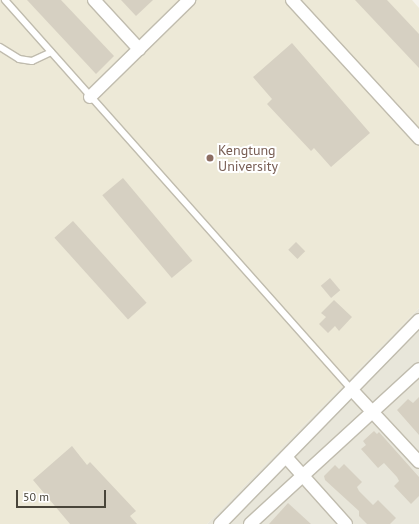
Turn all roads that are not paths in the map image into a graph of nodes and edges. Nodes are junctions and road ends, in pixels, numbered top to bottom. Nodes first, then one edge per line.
1 (4, 0) edge
2 (94, 0) edge
3 (189, 0) edge
4 (292, 0) edge
5 (0, 47) edge
6 (139, 49) junction
7 (51, 52) junction
8 (90, 97) junction
9 (419, 138) edge
10 (419, 320) edge
11 (419, 369) edge
12 (352, 390) junction
13 (372, 412) junction
14 (286, 457) junction
15 (419, 462) edge
16 (303, 476) junction
17 (220, 524) edge
18 (250, 524) edge
19 (346, 524) edge

1 - 7 lane
2 - 6 street
3 - 6 street
4 - 9 street
5 - 7 lane
6 - 8 street
7 - 8 lane
8 - 12 lane
10 - 12 street
11 - 13 street
12 - 13 street
12 - 14 street
13 - 15 street
13 - 16 street
14 - 16 street
14 - 17 street
16 - 18 street
16 - 19 street

